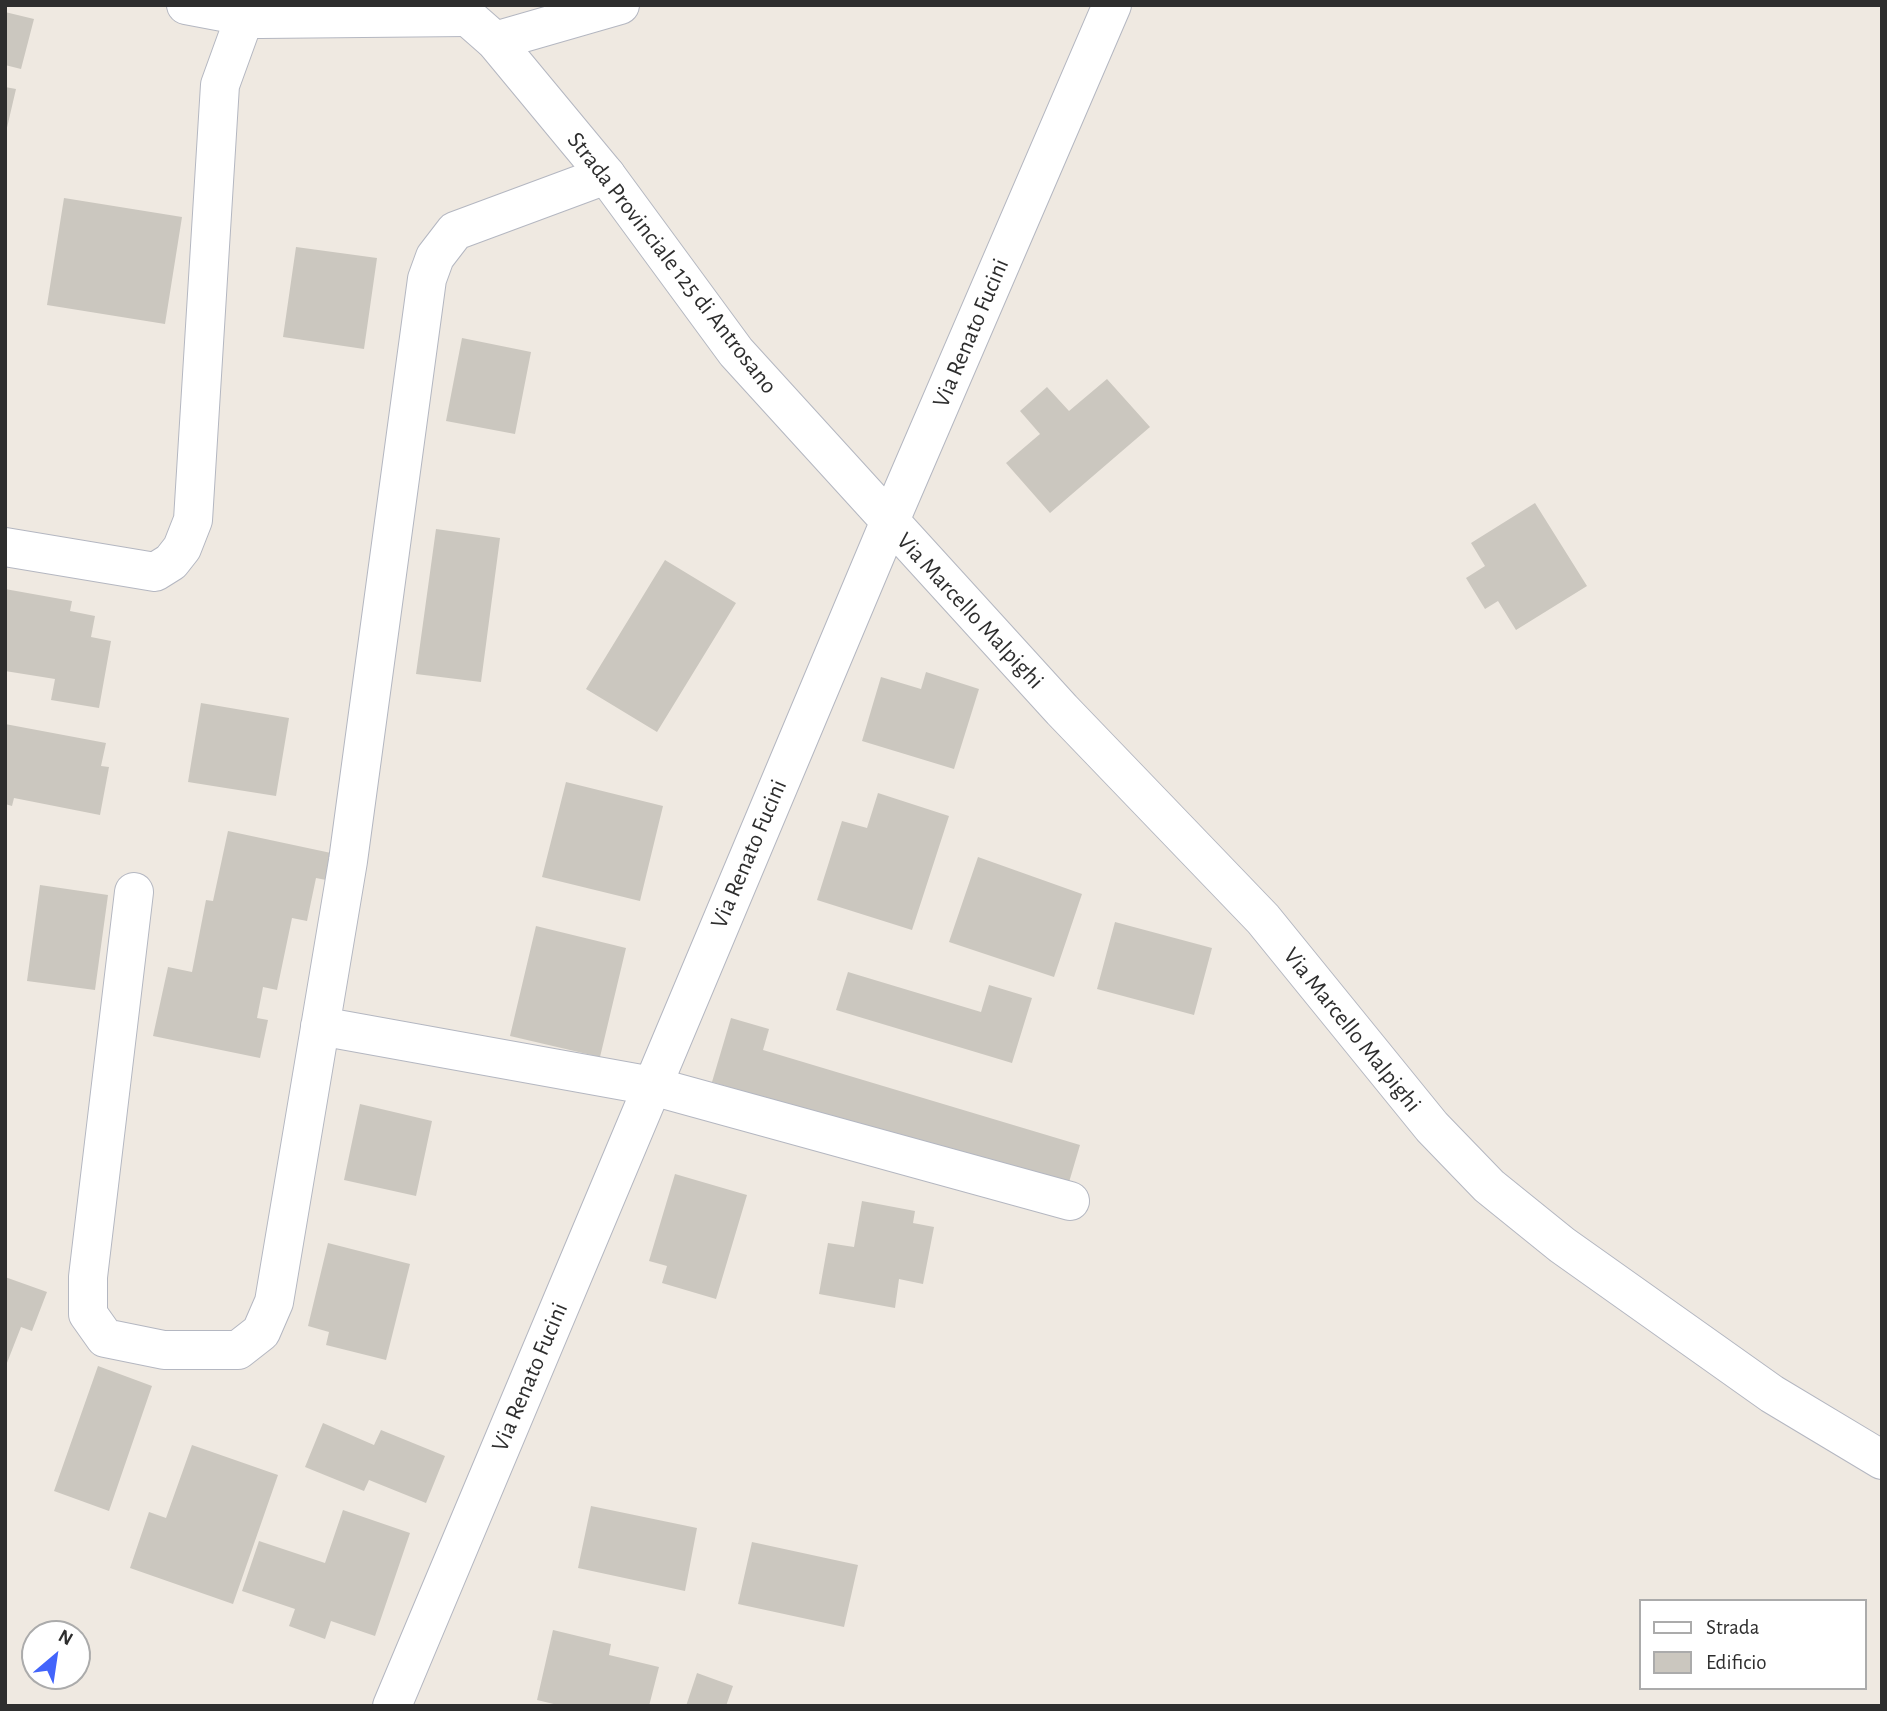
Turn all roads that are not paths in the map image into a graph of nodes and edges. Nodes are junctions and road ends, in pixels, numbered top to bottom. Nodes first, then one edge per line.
1 (186, 5) edge
2 (620, 5) edge
3 (1112, 5) edge
4 (244, 16) junction
5 (472, 21) edge
6 (606, 174) junction
7 (889, 523) junction
8 (5, 547) edge
9 (134, 892) dead end
10 (320, 1026) junction
11 (652, 1086) junction
12 (1070, 1201) dead end
13 (1882, 1460) edge
14 (394, 1705) edge

1 - 4 street
2 - 5 street
3 - 7 street, Via Renato Fucini
4 - 5 street
4 - 8 street
5 - 6 street, Strada Provinciale 125 di Antrosano
6 - 7 street, Strada Provinciale 125 di Antrosano
6 - 10 street
7 - 11 street, Via Renato Fucini
7 - 13 street, Via Marcello Malpighi
9 - 10 street
10 - 11 street
11 - 12 street
11 - 14 street, Via Renato Fucini

